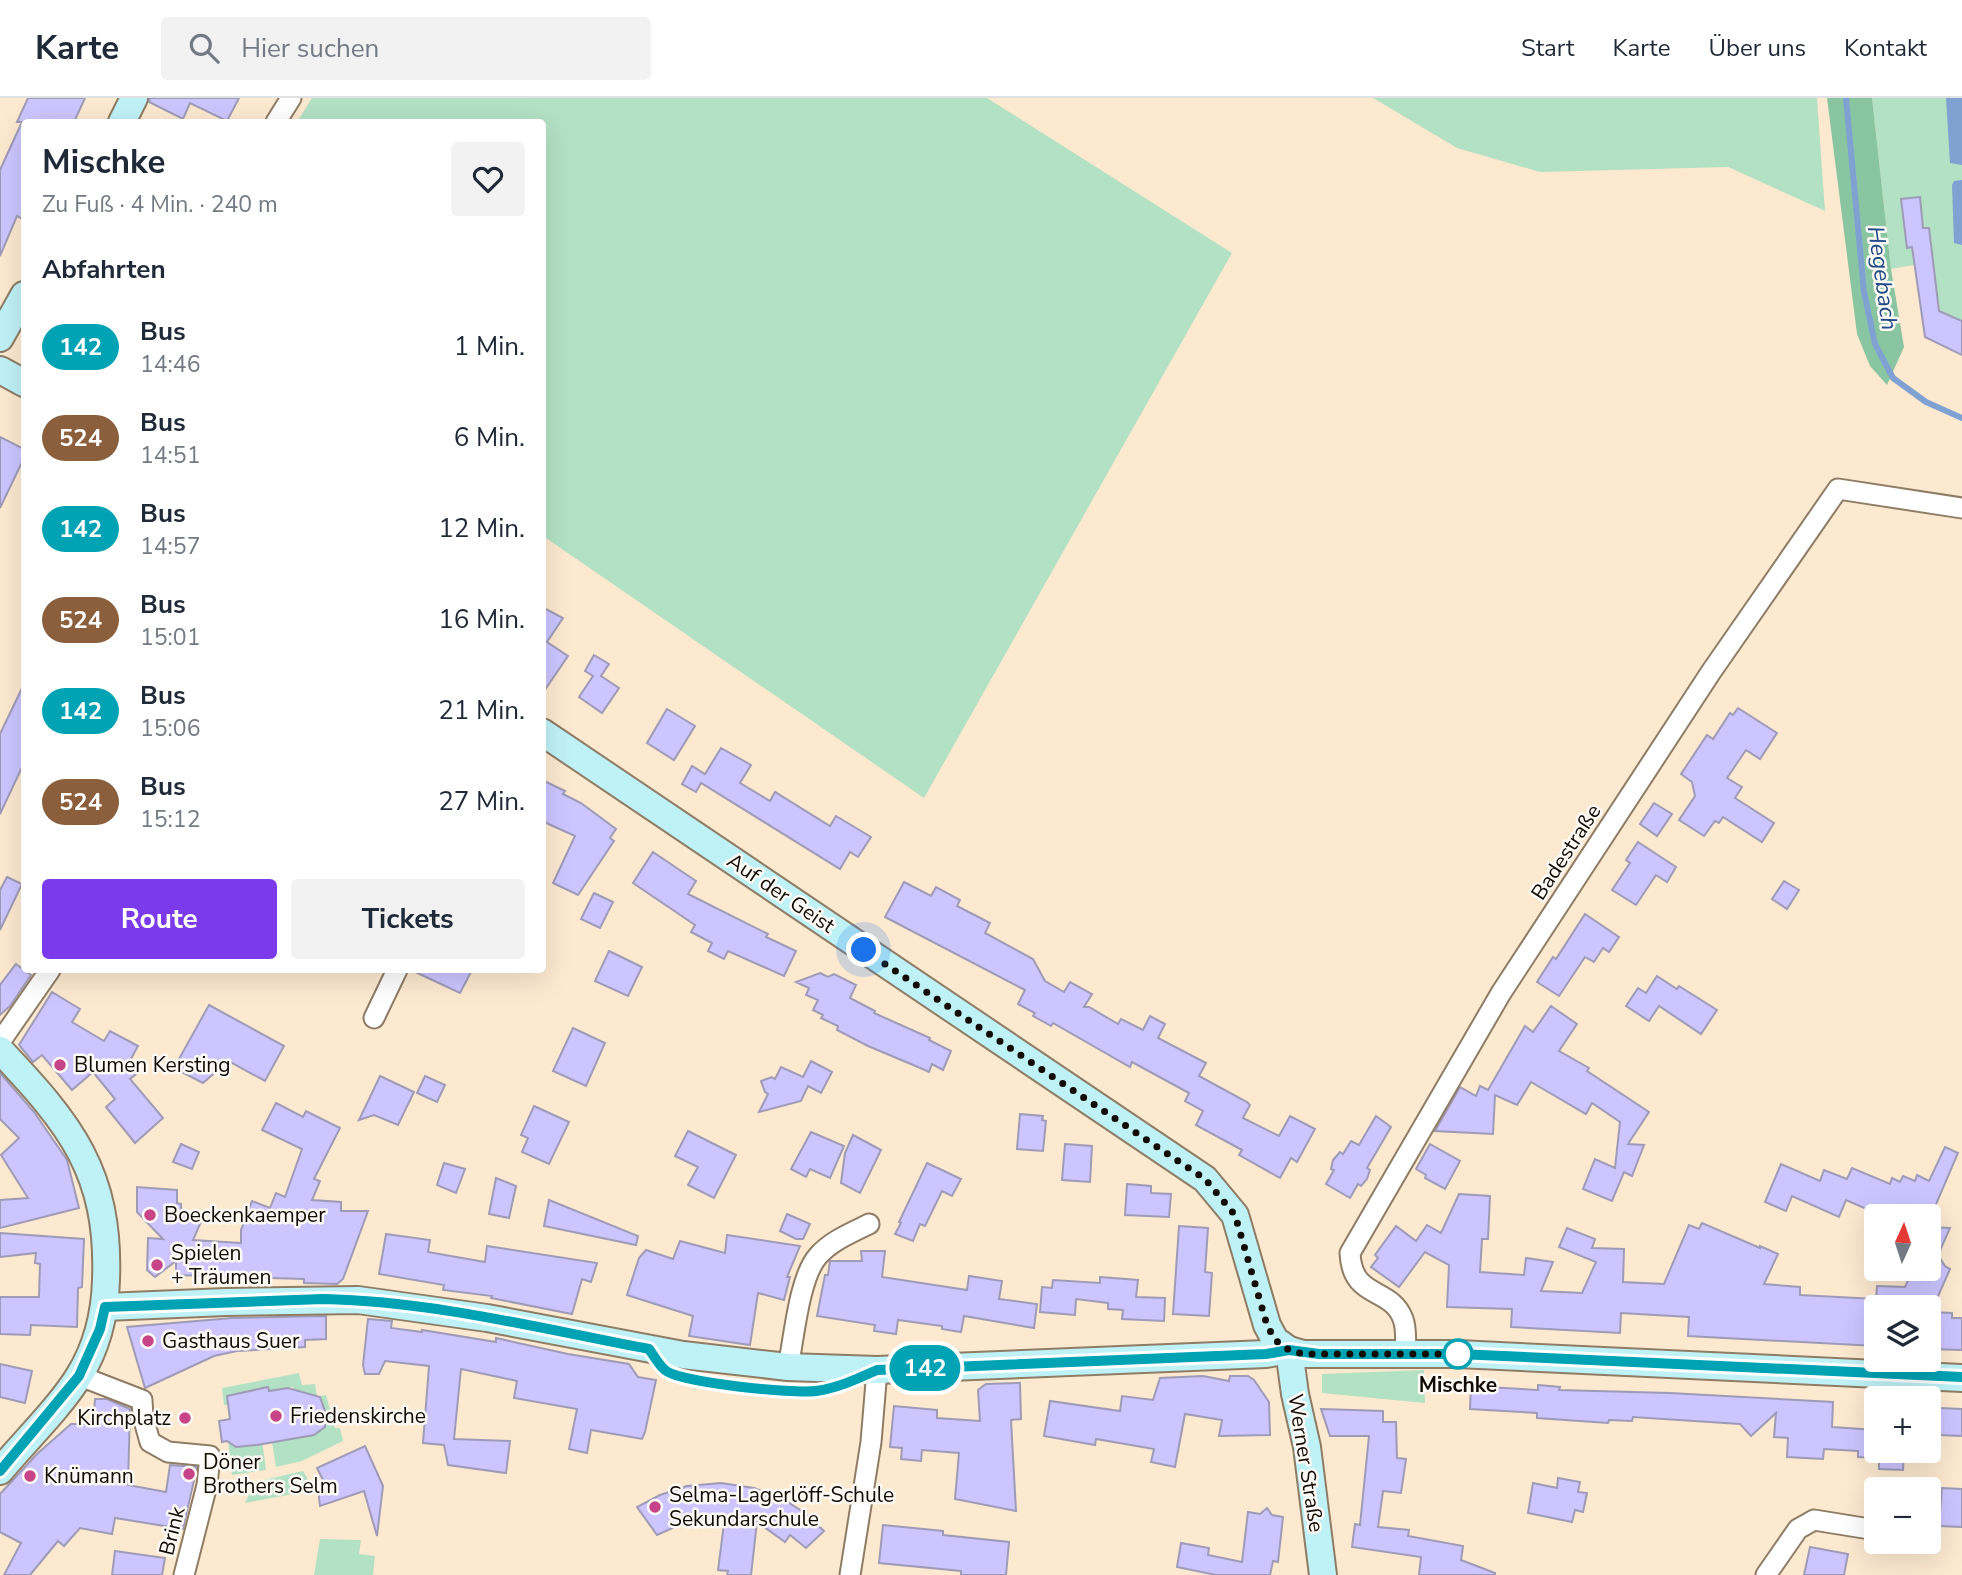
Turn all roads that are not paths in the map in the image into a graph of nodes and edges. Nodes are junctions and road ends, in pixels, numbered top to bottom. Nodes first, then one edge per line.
1 (134, 98) edge
2 (291, 98) edge
3 (124, 119) edge
4 (278, 119) edge
5 (21, 300) edge
6 (0, 338) edge
7 (0, 370) edge
8 (21, 381) edge
9 (1962, 508) edge
10 (546, 735) edge
11 (48, 973) edge
12 (396, 973) edge
13 (374, 1018) dead end
14 (0, 1042) edge
15 (0, 1050) edge
16 (869, 1224) dead end
17 (105, 1307) junction
18 (1289, 1350) junction
19 (1406, 1353) junction
20 (788, 1367) junction
21 (877, 1370) junction
22 (79, 1376) junction
23 (1962, 1377) edge
24 (0, 1471) edge
25 (1864, 1528) edge
26 (184, 1575) edge
27 (850, 1575) edge
28 (1323, 1575) edge
29 (1766, 1575) edge

1 - 3 street
2 - 4 street
5 - 6 street
7 - 8 street
9 - 19 street, Badestraße
10 - 18 street, Auf der Geist
11 - 14 street
12 - 13 street
15 - 17 street
16 - 20 street
17 - 20 street
17 - 22 street
18 - 19 street
18 - 21 street
18 - 28 street, Werner Straße
19 - 23 street
20 - 21 street
21 - 27 street
22 - 24 street
22 - 26 street, Brink
25 - 29 street

